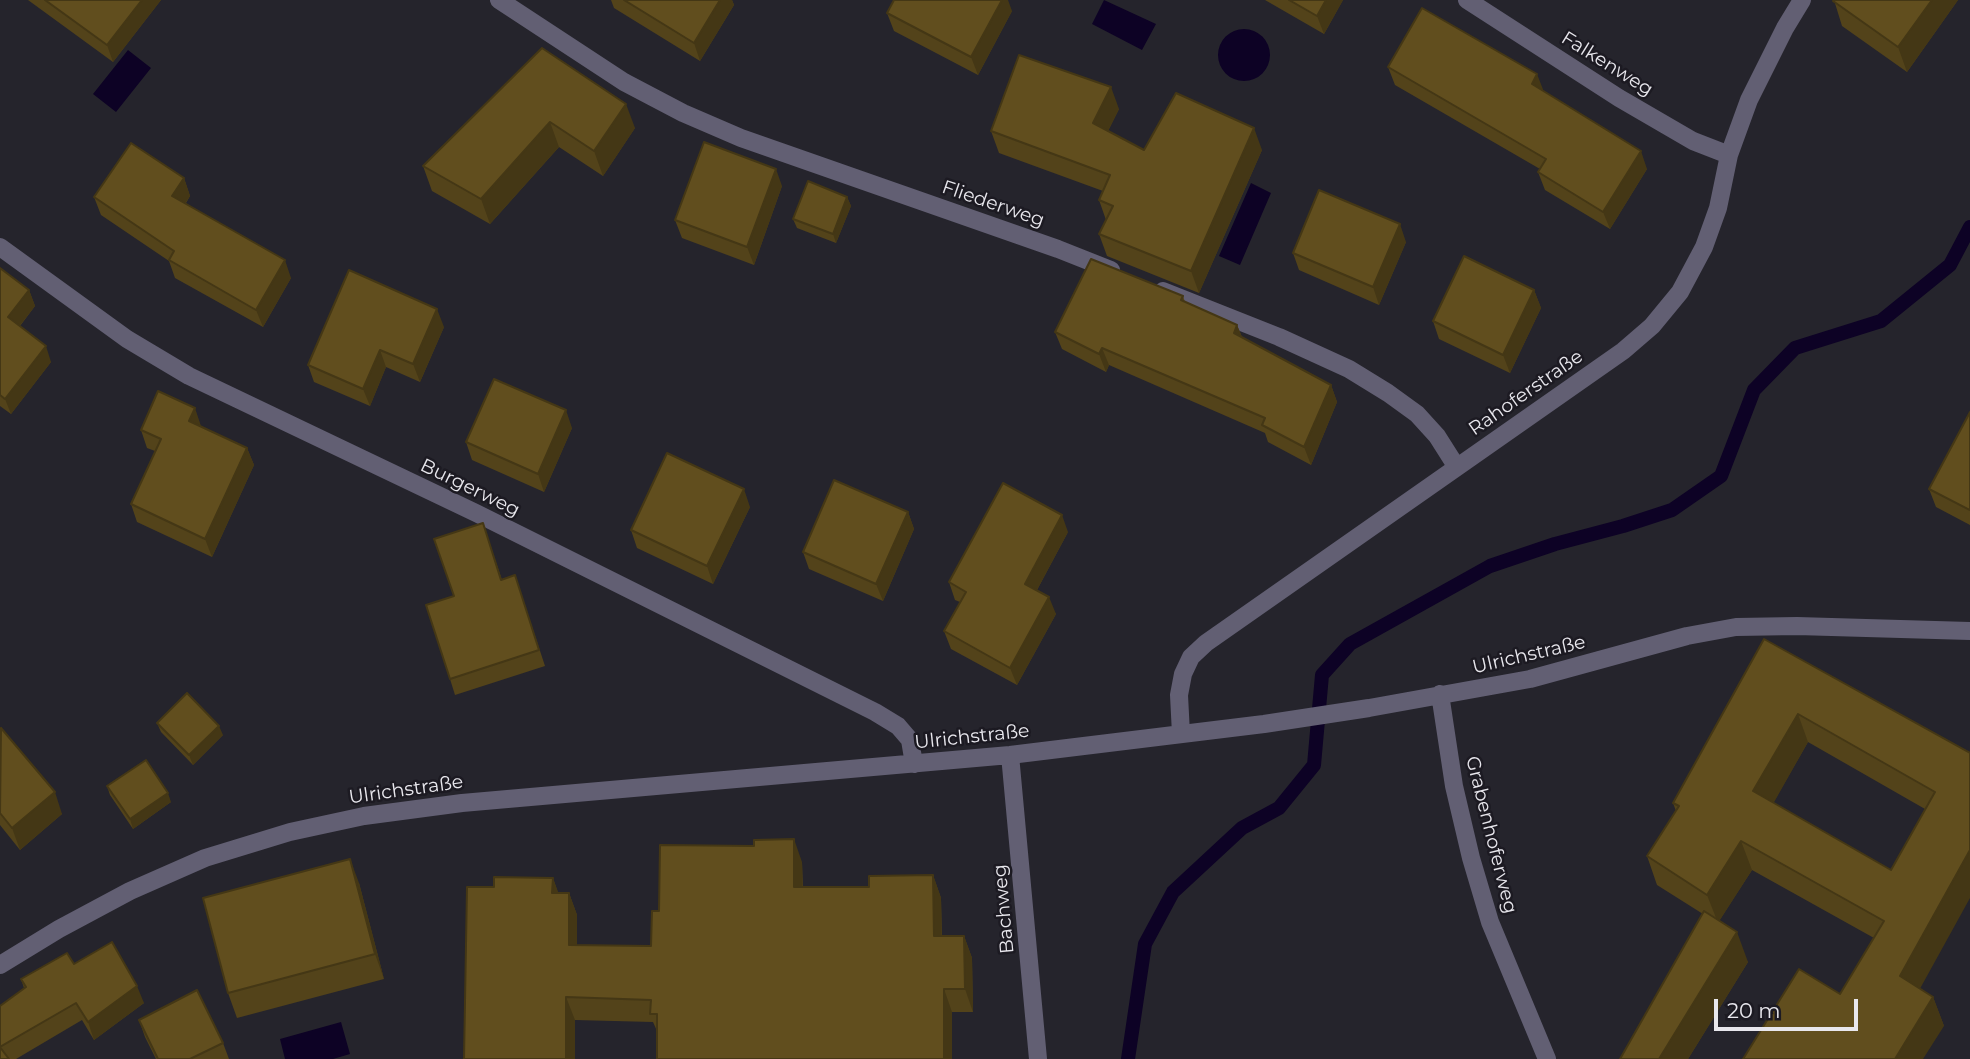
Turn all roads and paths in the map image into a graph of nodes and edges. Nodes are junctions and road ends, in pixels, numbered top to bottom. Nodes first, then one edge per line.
1 (499, 0) edge
2 (1467, 0) edge
3 (1802, 0) edge
4 (1729, 155) junction
5 (0, 247) edge
6 (1123, 275) edge
7 (1149, 285) edge
8 (1457, 466) junction
9 (1970, 631) edge
10 (1440, 694) junction
11 (1181, 734) junction
12 (1010, 755) junction
13 (914, 764) junction
14 (0, 965) edge
15 (1038, 1059) edge
16 (1547, 1059) edge

1 - 6 street, Fliederweg
2 - 4 street, Falkenweg
3 - 4 street, Rahoferstraße
4 - 8 street, Rahoferstraße
5 - 13 street, Burgerweg
7 - 8 street
8 - 11 street, Rahoferstraße
9 - 10 street, Ulrichstraße
10 - 11 street, Ulrichstraße
10 - 16 street, Grabenhoferweg
11 - 12 street, Ulrichstraße
12 - 13 street, Ulrichstraße
12 - 15 street, Bachweg
13 - 14 street, Ulrichstraße

